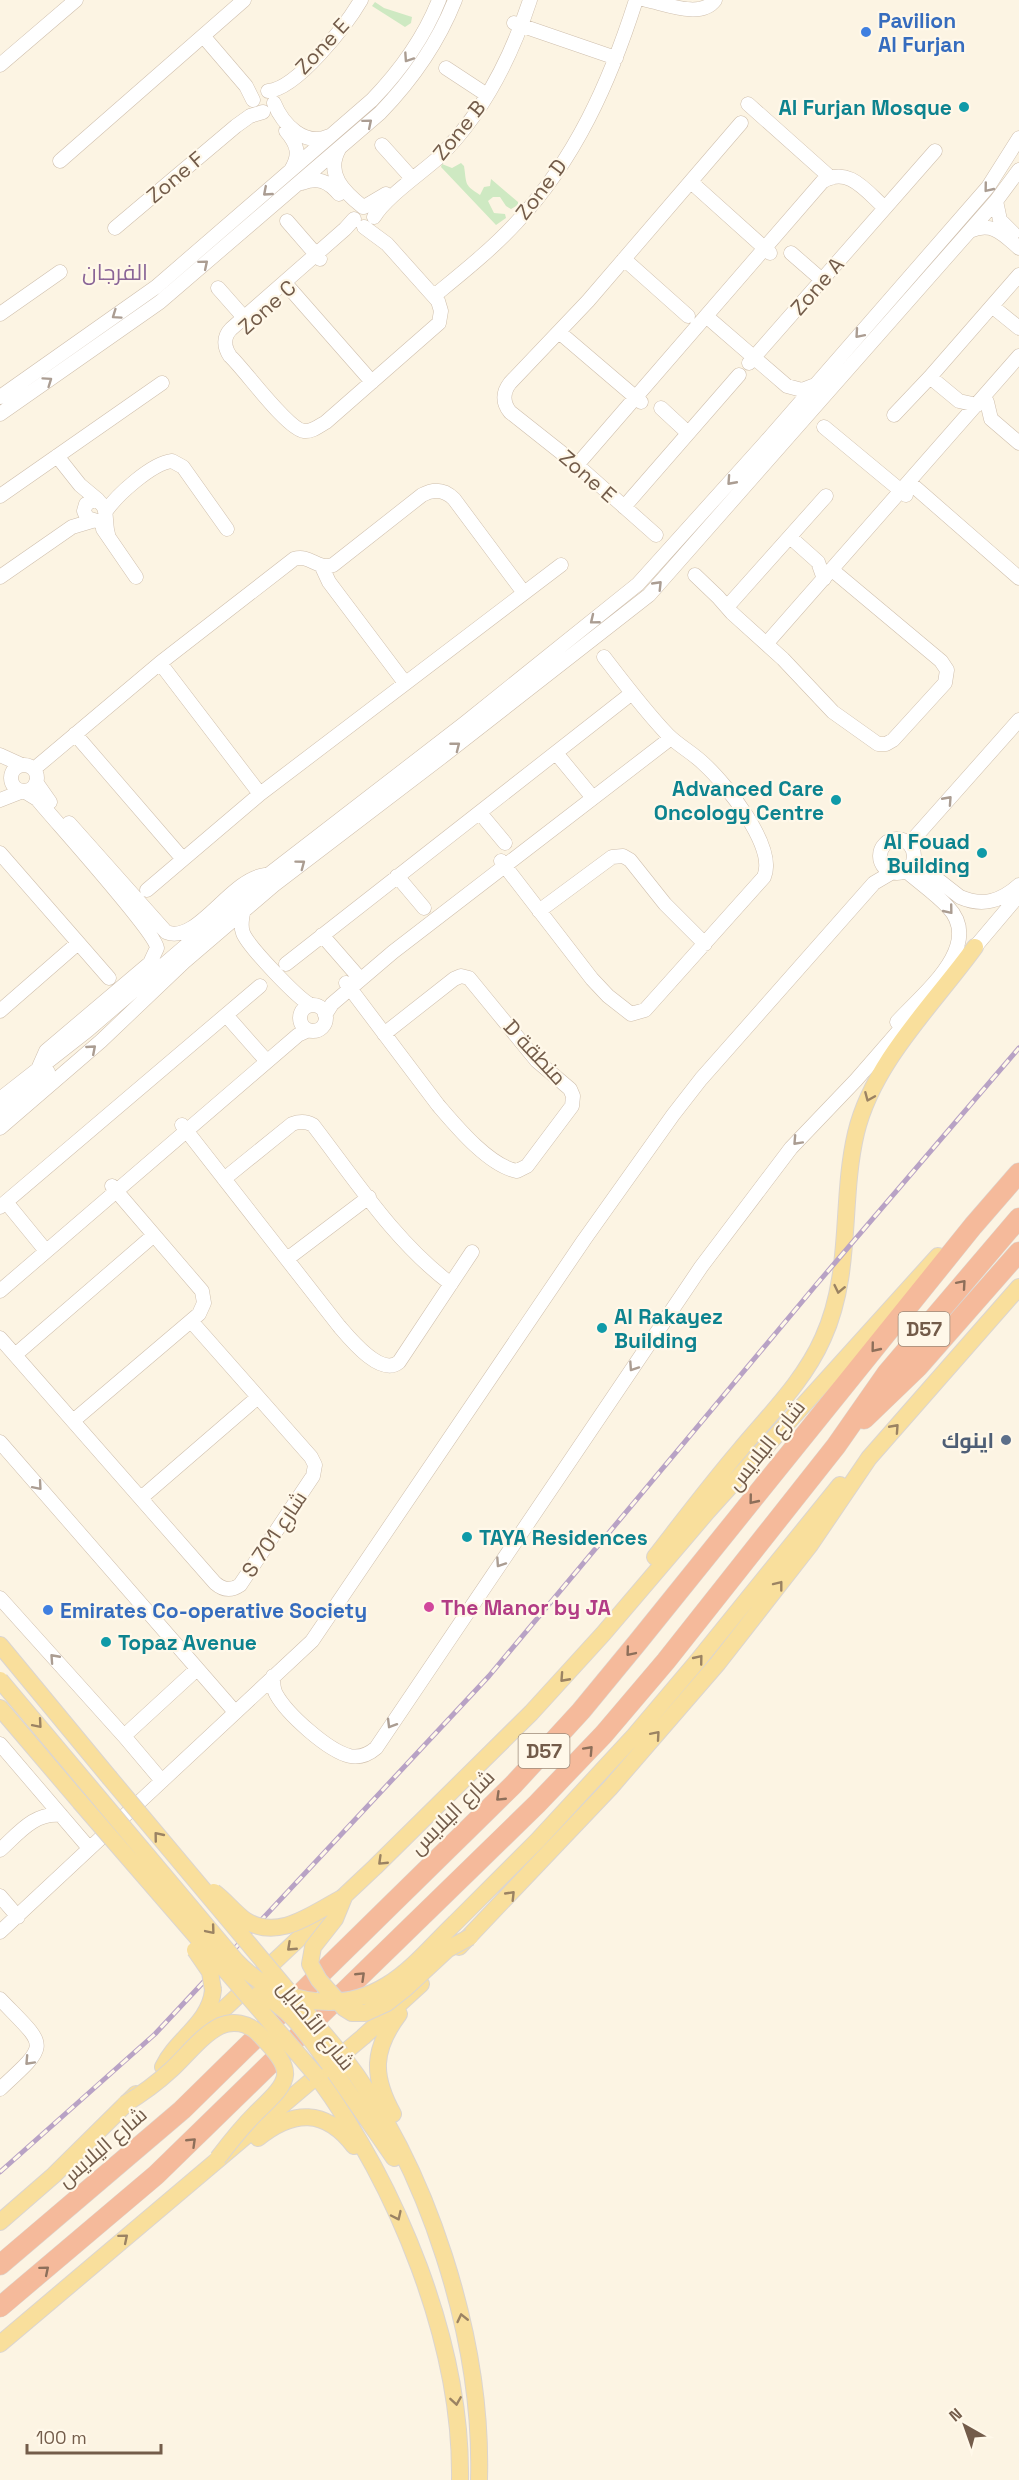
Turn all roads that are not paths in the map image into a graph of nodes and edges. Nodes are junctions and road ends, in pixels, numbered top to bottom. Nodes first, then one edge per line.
1 (76, 0) edge
2 (244, 0) edge
3 (361, 0) edge
4 (439, 0) edge
5 (455, 0) edge
6 (522, 0) edge
7 (530, 0) edge
8 (636, 0) edge
9 (646, 0) edge
10 (715, 0) edge
11 (518, 24) junction
12 (207, 34) junction
13 (616, 58) junction
14 (0, 65) edge
15 (446, 68) dead end
16 (481, 91) junction
17 (266, 100) junction
18 (748, 104) dead end
19 (741, 123) dead end
20 (236, 126) joint
21 (339, 138) junction
22 (1019, 138) edge
23 (382, 145) dead end
24 (935, 151) dead end
25 (60, 161) dead end
26 (1019, 170) edge
27 (287, 174) junction
28 (409, 175) junction
29 (831, 178) junction
30 (692, 182) junction
31 (297, 186) junction
32 (996, 201) junction
33 (885, 208) junction
34 (363, 217) junction
35 (287, 221) dead end
36 (115, 228) dead end
37 (970, 231) junction
38 (1019, 239) edge
39 (1019, 248) edge
40 (767, 250) junction
41 (791, 253) dead end
42 (319, 257) junction
43 (624, 259) junction
44 (60, 272) dead end
45 (1019, 275) edge
46 (822, 280) junction
47 (287, 285) junction
48 (218, 288) dead end
49 (434, 296) junction
50 (993, 307) junction
51 (890, 310) junction
52 (0, 314) edge
53 (688, 316) dead end
54 (246, 320) junction
55 (707, 321) junction
56 (1019, 327) edge
57 (559, 332) junction
58 (1019, 356) edge
59 (752, 360) junction
60 (1019, 367) edge
61 (739, 375) dead end
62 (930, 377) junction
63 (372, 382) junction
64 (162, 383) dead end
65 (816, 384) junction
66 (0, 397) edge
67 (638, 400) junction
68 (661, 408) dead end
69 (975, 411) junction
70 (0, 414) edge
71 (894, 415) dead end
72 (785, 419) junction
73 (824, 427) dead end
74 (688, 433) junction
75 (1019, 442) edge
76 (57, 456) junction
77 (579, 467) junction
78 (907, 489) junction
79 (0, 496) edge
80 (826, 496) dead end
81 (624, 507) junction
82 (95, 510) junction
83 (227, 529) dead end
84 (656, 535) dead end
85 (790, 537) junction
86 (561, 565) dead end
87 (321, 567) junction
88 (833, 572) junction
89 (695, 575) dead end
90 (0, 577) edge
91 (136, 577) dead end
92 (1019, 578) edge
93 (524, 593) junction
94 (727, 607) junction
95 (769, 646) junction
96 (604, 657) dead end
97 (159, 663) junction
98 (405, 683) junction
99 (632, 693) junction
100 (1019, 720) edge
101 (75, 734) junction
102 (669, 735) junction
103 (556, 753) junction
104 (2, 756) edge
105 (30, 772) junction
106 (11, 778) junction
107 (23, 791) junction
108 (589, 793) junction
109 (260, 794) junction
110 (0, 800) edge
111 (480, 813) junction
112 (505, 843) dead end
113 (909, 844) junction
114 (0, 853) edge
115 (182, 858) junction
116 (503, 864) junction
117 (910, 866) junction
118 (886, 869) junction
119 (268, 875) junction
120 (397, 876) junction
121 (1019, 885) edge
122 (147, 890) dead end
123 (1019, 895) edge
124 (424, 908) dead end
125 (244, 909) junction
126 (139, 910) junction
127 (539, 911) junction
128 (322, 935) junction
129 (213, 937) junction
130 (78, 943) junction
131 (705, 944) junction
132 (975, 947) junction
133 (286, 964) dead end
134 (109, 978) dead end
135 (350, 982) junction
136 (260, 986) dead end
137 (0, 1011) edge
138 (226, 1015) junction
139 (310, 1015) junction
140 (88, 1030) junction
141 (384, 1034) junction
142 (263, 1057) junction
143 (38, 1069) junction
144 (0, 1100) edge
145 (0, 1113) edge
146 (817, 1121) junction
147 (0, 1128) edge
148 (184, 1128) junction
149 (1019, 1173) edge
150 (224, 1179) junction
151 (114, 1188) junction
152 (369, 1197) junction
153 (3, 1204) edge
154 (1019, 1218) edge
155 (973, 1226) junction
156 (154, 1235) junction
157 (44, 1248) junction
158 (472, 1252) dead end
159 (1019, 1252) edge
160 (287, 1259) junction
161 (0, 1280) edge
162 (451, 1284) junction
163 (1019, 1287) edge
164 (0, 1291) edge
165 (191, 1321) junction
166 (0, 1338) edge
167 (15, 1355) junction
168 (258, 1397) junction
169 (73, 1421) junction
170 (0, 1442) edge
171 (836, 1446) junction
172 (860, 1470) junction
173 (141, 1498) junction
174 (0, 1598) edge
175 (603, 1634) junction
176 (0, 1645) edge
177 (197, 1669) junction
178 (273, 1677) junction
179 (0, 1680) edge
180 (0, 1708) edge
181 (235, 1712) junction
182 (124, 1736) junction
183 (0, 1744) edge
184 (162, 1781) junction
185 (42, 1793) junction
186 (61, 1815) junction
187 (34, 1820) junction
188 (89, 1848) junction
189 (0, 1850) edge
190 (194, 1882) junction
191 (0, 1896) edge
192 (344, 1897) junction
193 (163, 1899) junction
194 (18, 1917) junction
195 (0, 1932) edge
196 (470, 1937) junction
197 (269, 1968) junction
198 (423, 1983) junction
199 (244, 1991) junction
200 (0, 1999) edge
201 (335, 2059) junction
202 (163, 2067) junction
203 (316, 2075) junction
204 (0, 2089) edge
205 (125, 2104) junction
206 (218, 2158) junction
207 (371, 2164) junction
208 (409, 2169) junction
209 (0, 2222) edge
210 (0, 2265) edge
211 (0, 2307) edge
212 (0, 2344) edge
213 (460, 2480) edge
214 (478, 2480) edge

1 - 14 street
2 - 12 street
3 - 17 street, Zone E
4 -> 21 street
21 -> 5 street
6 - 11 street
7 - 11 street
8 - 13 street, Zone D
9 - 10 street
11 - 13 street
11 - 16 street, Zone B
11 - 34 street, Zone B
12 - 17 street
12 - 25 street
13 - 49 street, Zone D
15 - 16 street
16 - 28 street, Zone B
17 - 20 street, Zone E
17 - 21 street
17 - 27 street
18 - 29 street
19 - 30 street
20 - 36 street, Zone F
21 - 27 street
21 - 31 street
21 - 34 street
22 -> 51 street
23 - 28 street
24 - 33 street, Zone A
26 - 32 street
27 -> 66 street
28 - 34 street, Zone B
29 - 33 street
29 - 40 street
30 - 40 street
30 - 43 street
31 - 34 street
70 -> 31 street
32 - 37 street
32 - 38 street
33 - 46 street, Zone A
34 - 42 street, Zone C
34 - 49 street
35 - 42 street
37 - 39 street
37 - 51 street
40 - 55 street
41 - 46 street
42 - 47 street, Zone C
43 - 53 street
43 - 57 street
44 - 52 street
45 - 50 street
46 - 59 street, Zone A
47 - 54 street, Zone C
47 - 63 street
48 - 54 street
49 - 63 street
50 - 56 street
50 - 62 street
51 -> 65 street
125 -> 51 street
54 - 63 street, Zone C
55 - 59 street
55 - 67 street
57 - 67 street
57 - 77 street, Zone E
58 - 69 street
59 - 65 street
59 - 72 street
60 - 69 street
61 - 74 street
62 - 69 street
62 - 71 street
64 - 76 street
65 - 72 street
67 - 77 street
68 - 74 street
69 - 75 street
69 - 78 street
72 -> 119 street
73 - 78 street
74 - 81 street
76 - 79 street
76 - 82 street
77 - 81 street, Zone E
78 - 88 street
78 - 92 street
80 - 85 street
81 - 84 street, Zone E
82 - 83 street
82 - 90 street
82 - 91 street
85 - 88 street
85 - 94 street
86 - 93 street
87 - 93 street
87 - 97 street
87 - 98 street
88 - 95 street
88 - 95 street
89 - 94 street
93 - 98 street
94 - 95 street
96 - 99 street
97 - 101 street
97 - 109 street
98 - 109 street
99 - 102 street
99 - 103 street
113 -> 100 street
101 - 105 street
101 - 115 street
102 - 108 street
102 - 116 street
102 - 131 street
103 - 108 street
103 - 111 street
104 - 105 street
104 - 106 street
105 - 106 street
105 - 107 street
105 - 126 street
106 - 107 street
106 - 110 street
107 - 110 street
107 - 126 street
108 - 116 street
109 - 115 street
111 - 112 street
111 - 120 street
113 - 117 street
113 - 118 street
114 - 130 street
115 - 122 street
116 - 127 street
116 - 135 street
117 - 118 street
117 - 121 street
117 -> 146 street
118 - 178 street
119 - 126 street
119 - 140 street
120 - 124 street
120 - 128 street
123 - 132 street
125 - 129 street
125 - 139 street
126 - 143 street
127 - 131 street
127 - 131 street
128 - 133 street
128 - 135 street, D منطقة
129 - 139 street
147 -> 129 street
130 - 134 street
130 - 137 street
132 - 146 street
132 -> 175 main road
135 - 139 street
135 - 141 street, D منطقة
136 - 138 street
138 - 142 street
138 - 153 street
139 - 142 street
139 - 148 street
140 - 143 street
140 - 145 street
141 - 141 street, D منطقة
142 - 148 street
143 - 144 street
146 -> 178 street
148 - 150 street
148 - 151 street
149 - 155 highway, شارع اليلايس / D57
150 - 152 street
150 - 160 street
151 - 156 street
151 - 157 street
152 - 160 street
152 - 162 street
153 - 157 street
171 -> 154 highway, D57
155 - 175 main road
155 -> 210 highway, شارع اليلايس / D57
156 - 165 street
156 - 167 street
157 - 161 street
157 - 164 street
158 - 162 street
159 - 171 highway
160 - 162 street
172 -> 163 main road
165 - 168 street, S 701 شارع
165 - 169 street
166 - 167 street, S 701 شارع
167 - 169 street, S 701 شارع
168 - 173 street
168 - 173 street, S 701 شارع
169 - 173 street, S 701 شارع
170 -> 177 street
211 -> 171 highway, D57
179 -> 172 main road, bridge
196 -> 172 main road
182 -> 174 street
175 -> 192 main road
190 -> 176 main road, شارع الأصايل, bridge
177 - 181 street
177 - 182 street
178 - 181 street
180 - 193 main road, شارع الأصايل, bridge
181 - 184 street
182 - 184 street
183 - 185 street
184 - 188 street
185 - 186 street
185 - 187 street
186 - 187 street
186 - 188 street
187 - 189 street
188 - 194 street
190 - 192 main road, bridge
190 - 197 main road, شارع الأصايل, bridge
191 - 194 street
192 - 196 main road, bridge
192 -> 197 main road, bridge
193 - 199 main road, شارع الأصايل, bridge
193 - 202 main road, bridge
194 - 195 street
196 - 198 main road, bridge
197 - 199 main road, bridge
197 - 201 main road, شارع الأصايل, bridge
198 - 201 main road
198 - 208 main road
199 - 201 main road, bridge
199 - 202 main road
199 - 203 main road, شارع الأصايل, bridge
200 -> 204 street
201 - 203 main road, bridge
201 - 208 main road
202 - 205 main road, bridge
203 - 206 main road, bridge
203 - 207 main road, شارع الأصايل
205 - 206 main road, bridge
205 - 209 main road
206 - 207 main road
212 -> 206 main road
207 -> 213 main road, شارع الأصايل
214 -> 208 main road

